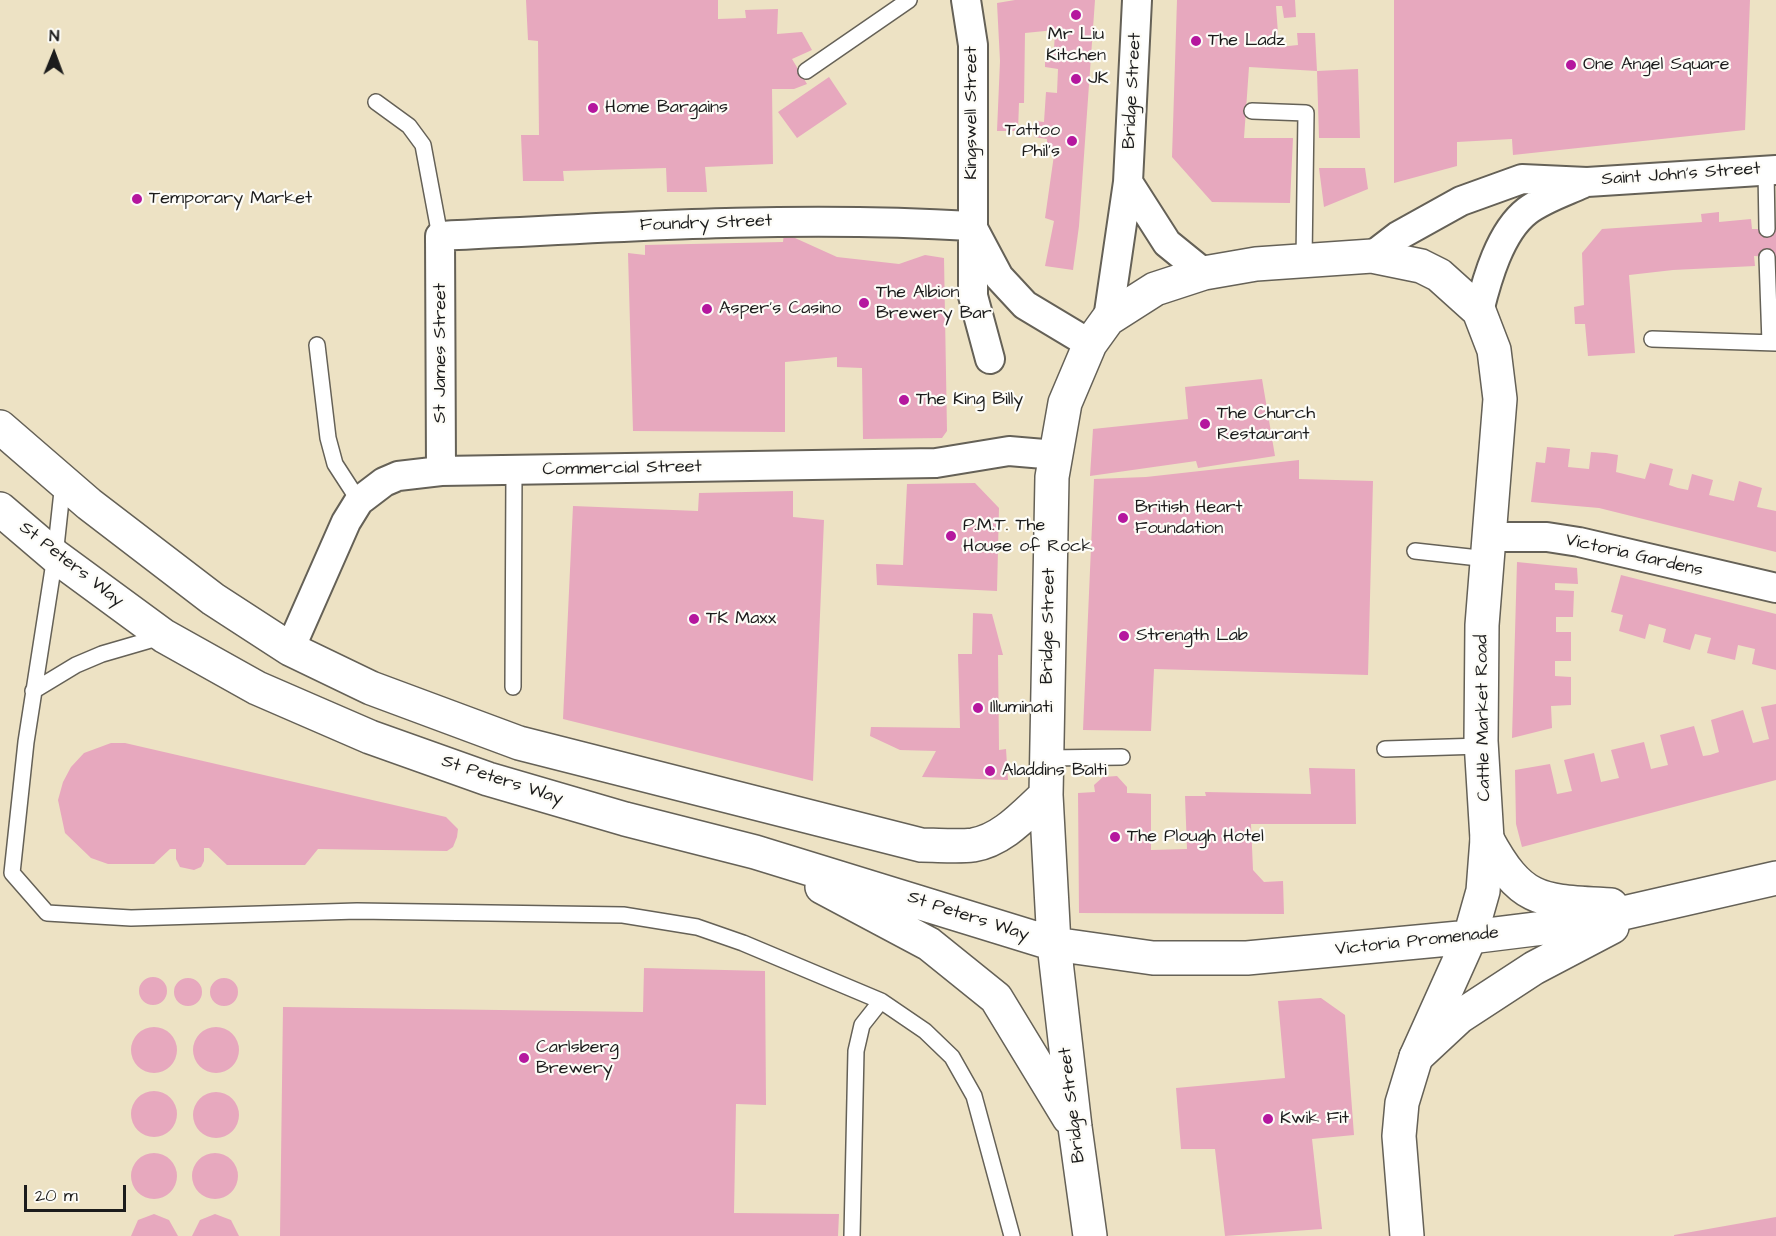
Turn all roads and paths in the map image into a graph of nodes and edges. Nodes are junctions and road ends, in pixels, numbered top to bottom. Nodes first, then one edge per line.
1 (909, 0) edge
2 (966, 0) edge
3 (1137, 0) edge
4 (806, 71) dead end
5 (376, 102) dead end
6 (1252, 111) dead end
7 (1771, 170) edge
8 (1128, 182) junction
9 (1587, 182) junction
10 (971, 226) junction
11 (1767, 229) dead end
12 (440, 236) junction
13 (1371, 256) junction
14 (1767, 257) dead end
15 (1304, 260) junction
16 (1204, 273) junction
17 (1479, 311) junction
18 (1099, 332) junction
19 (1652, 339) dead end
20 (1773, 343) edge
21 (317, 345) dead end
22 (990, 359) dead end
23 (0, 427) edge
24 (1056, 455) junction
25 (441, 471) junction
26 (514, 471) junction
27 (63, 482) junction
28 (359, 501) junction
29 (0, 509) edge
30 (1489, 548) junction
31 (1415, 551) dead end
32 (55, 556) junction
33 (1776, 588) edge
34 (164, 636) junction
35 (290, 649) junction
36 (513, 687) dead end
37 (33, 691) junction
38 (1481, 746) junction
39 (1385, 749) dead end
40 (1122, 757) dead end
41 (1047, 758) junction
42 (1046, 795) junction
43 (1487, 839) junction
44 (755, 852) junction
45 (1776, 878) edge
46 (1648, 908) junction
47 (1470, 937) junction
48 (1054, 944) junction
49 (881, 1001) junction
50 (1416, 1057) junction
51 (1075, 1127) junction
52 (852, 1236) edge
53 (1012, 1236) edge
54 (1090, 1236) edge
55 (1407, 1236) edge

1 - 4 lane
2 - 10 street, Kingswell Street
3 - 8 street, Bridge Street
5 - 12 lane
6 - 15 lane
7 - 9 street, Saint John's Street
7 - 11 lane
8 - 16 street
8 - 18 street, Bridge Street
9 - 13 street, Saint John's Street
9 - 17 street, Saint John's Street
10 - 12 street, Foundry Street
10 - 18 street, Kingswell Street
10 - 22 street, Kingswell Street
12 - 25 street, St James Street
13 - 15 main road
13 - 17 main road, Cattle Market Road
14 - 20 lane
15 - 16 main road
16 - 18 main road
17 - 30 main road, Cattle Market Road
18 - 24 main road, Bridge Street
19 - 20 lane
21 - 28 lane
23 - 27 main road
24 - 26 street, Commercial Street
24 - 41 main road, Bridge Street
25 - 26 street, Commercial Street
25 - 28 street, Commercial Street
26 - 36 lane
27 - 32 lane
27 - 35 main road
28 - 35 street, Commercial Street
29 - 32 main road, St Peters Way
30 - 31 lane
30 - 33 street, Victoria Gardens
30 - 38 main road, Cattle Market Road
32 - 34 main road, St Peters Way
32 - 37 lane
34 - 37 lane
34 - 44 main road, St Peters Way
35 - 42 main road
37 - 49 lane
38 - 39 lane
38 - 43 main road, Cattle Market Road
40 - 41 lane
41 - 42 main road, Bridge Street
42 - 48 main road, Bridge Street
43 - 46 main road
43 - 47 main road, Cattle Market Road
44 - 48 main road, St Peters Way
44 - 51 main road
45 - 46 main road, Victoria Promenade
46 - 47 main road, Victoria Promenade
46 - 50 main road
47 - 48 main road, Victoria Promenade
47 - 50 main road, Cattle Market Road
48 - 51 main road, Bridge Street
49 - 52 lane
49 - 53 lane
50 - 55 main road, Cattle Market Road
51 - 54 main road, Bridge Street

